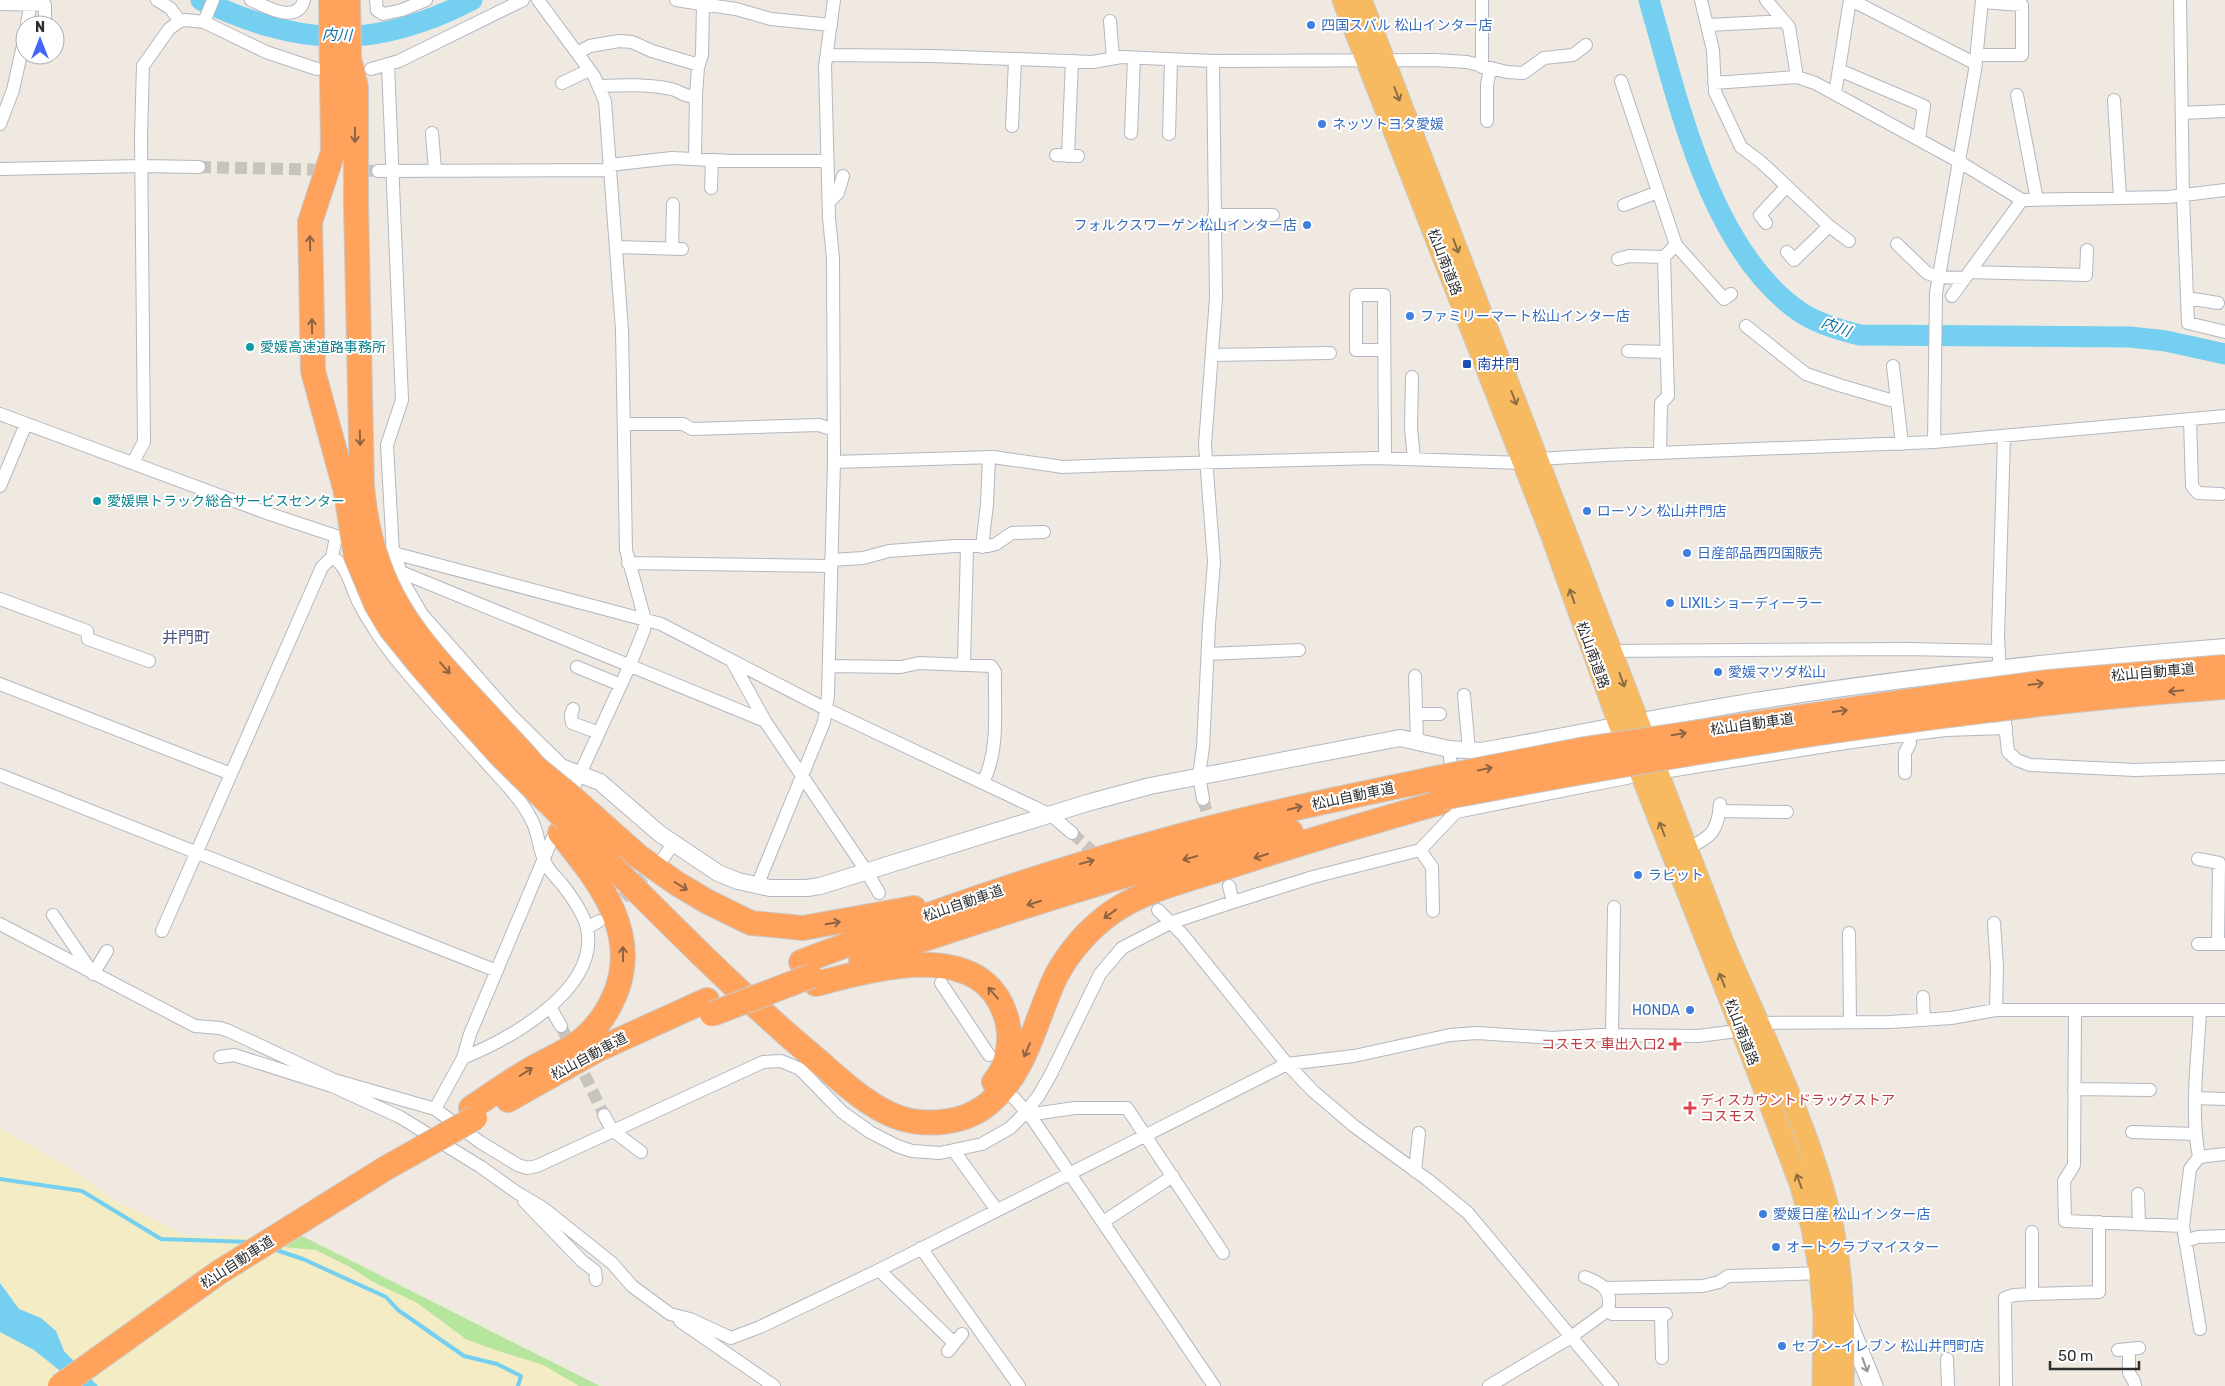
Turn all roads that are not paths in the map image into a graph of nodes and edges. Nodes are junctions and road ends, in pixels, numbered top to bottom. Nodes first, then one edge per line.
1 (157, 0) edge
2 (213, 0) edge
3 (251, 0) edge
4 (304, 0) edge
5 (323, 0) edge
6 (331, 0) edge
7 (348, 0) edge
8 (364, 0) edge
9 (376, 0) edge
10 (426, 0) edge
11 (523, 0) edge
12 (676, 0) edge
13 (834, 0) edge
14 (1343, 0) edge
15 (1361, 0) edge
16 (1482, 0) edge
17 (1701, 0) edge
18 (1851, 0) edge
19 (2180, 0) edge
20 (541, 1) edge
21 (1982, 1) edge
22 (1771, 2) edge
23 (31, 3) edge
24 (698, 3) edge
25 (0, 4) edge
26 (46, 15) edge
27 (206, 20) junction
28 (180, 21) junction
29 (1110, 21) dead end
30 (1784, 21) junction
31 (831, 25) junction
32 (1708, 25) junction
33 (1586, 45) dead end
34 (577, 54) junction
35 (828, 55) junction
36 (1113, 58) junction
37 (1134, 58) junction
38 (1015, 60) junction
39 (1171, 60) junction
40 (1375, 60) junction
41 (1976, 60) junction
42 (1072, 61) junction
43 (1213, 61) junction
44 (346, 62) junction
45 (19, 65) edge
46 (388, 65) junction
47 (699, 65) junction
48 (1486, 68) junction
49 (589, 70) junction
50 (1839, 70) junction
51 (1797, 77) junction
52 (1621, 81) dead end
53 (1714, 83) junction
54 (562, 84) dead end
55 (600, 86) junction
56 (1835, 94) junction
57 (2017, 95) dead end
58 (696, 97) junction
59 (2111, 107) dead end
60 (2225, 111) edge
61 (2182, 113) junction
62 (1487, 120) dead end
63 (0, 124) edge
64 (1012, 126) dead end
65 (432, 132) dead end
66 (1132, 133) dead end
67 (1169, 134) dead end
68 (1919, 139) junction
69 (1067, 156) dead end
70 (695, 159) junction
71 (712, 160) junction
72 (827, 161) junction
73 (1958, 161) junction
74 (141, 166) junction
75 (199, 167) tunnel mouth
76 (609, 168) junction
77 (0, 169) edge
78 (435, 169) junction
79 (378, 170) tunnel mouth
80 (392, 170) junction
81 (843, 176) dead end
82 (1786, 187) junction
83 (711, 188) dead end
84 (2225, 190) edge
85 (1658, 192) junction
86 (2183, 196) junction
87 (2120, 198) junction
88 (2022, 200) junction
89 (2037, 200) junction
90 (829, 202) junction
91 (673, 204) dead end
92 (1624, 205) dead end
93 (1214, 215) junction
94 (1273, 215) dead end
95 (1766, 223) dead end
96 (1829, 226) junction
97 (1849, 241) dead end
98 (1897, 244) dead end
99 (1676, 245) junction
100 (617, 247) junction
101 (2087, 250) dead end
102 (1787, 252) dead end
103 (1664, 257) junction
104 (1618, 259) dead end
105 (1967, 275) junction
106 (1938, 277) junction
107 (1731, 294) dead end
108 (1952, 296) dead end
109 (2188, 298) junction
110 (2218, 303) dead end
111 (1746, 326) dead end
112 (2225, 332) edge
113 (1384, 350) junction
114 (1628, 351) dead end
115 (1666, 352) junction
116 (1330, 353) dead end
117 (1212, 354) junction
118 (1893, 366) dead end
119 (1412, 377) dead end
120 (1897, 402) junction
121 (0, 414) edge
122 (2225, 416) edge
123 (2190, 420) junction
124 (26, 424) junction
125 (625, 424) junction
126 (834, 430) junction
127 (2004, 437) junction
128 (1934, 442) junction
129 (1902, 444) junction
130 (1660, 453) junction
131 (989, 457) junction
132 (1385, 458) junction
133 (1414, 459) junction
134 (1530, 461) junction
135 (133, 462) junction
136 (834, 462) junction
137 (1206, 462) junction
138 (0, 486) edge
139 (354, 488) junction
140 (2221, 494) dead end
141 (1044, 532) dead end
142 (336, 537) junction
143 (967, 546) junction
144 (982, 547) junction
145 (393, 553) junction
146 (332, 557) junction
147 (628, 563) junction
148 (831, 563) junction
149 (396, 570) junction
150 (0, 599) edge
151 (645, 620) junction
152 (2225, 647) edge
153 (1299, 650) dead end
154 (1998, 651) junction
155 (1602, 652) junction
156 (1208, 654) junction
157 (149, 661) dead end
158 (732, 661) junction
159 (964, 664) junction
160 (630, 665) junction
161 (829, 666) junction
162 (577, 667) dead end
163 (2225, 667) edge
164 (2000, 670) junction
165 (1415, 676) dead end
166 (0, 684) edge
167 (620, 685) junction
168 (2225, 687) edge
169 (1464, 695) dead end
170 (573, 709) dead end
171 (826, 709) junction
172 (1416, 714) junction
173 (1440, 714) dead end
174 (765, 721) junction
175 (1628, 723) junction
176 (2006, 728) junction
177 (599, 733) junction
178 (1909, 735) junction
179 (1417, 741) junction
180 (1449, 749) junction
181 (1469, 750) junction
182 (2225, 767) edge
183 (1669, 771) dead end
184 (1905, 773) dead end
185 (231, 774) junction
186 (579, 774) junction
187 (0, 775) edge
188 (1199, 776) junction
189 (803, 777) junction
190 (1631, 777) dead end
191 (983, 782) junction
192 (1444, 798) junction
193 (1203, 799) tunnel mouth
194 (1787, 812) dead end
195 (1051, 815) junction
196 (568, 816) junction
197 (1072, 833) tunnel mouth
198 (1687, 848) junction
199 (1420, 850) junction
200 (197, 852) junction
201 (2198, 859) dead end
202 (544, 860) junction
203 (867, 872) junction
204 (757, 886) junction
205 (1228, 886) dead end
206 (879, 893) dead end
207 (991, 893) junction
208 (1233, 902) junction
209 (1614, 908) dead end
210 (1158, 910) dead end
211 (1433, 911) dead end
212 (54, 916) dead end
213 (599, 921) tunnel mouth
214 (1170, 923) junction
215 (1994, 923) dead end
216 (0, 924) edge
217 (587, 928) junction
218 (162, 931) dead end
219 (1849, 932) dead end
220 (2198, 944) dead end
221 (2222, 944) edge
222 (107, 951) dead end
223 (497, 971) junction
224 (93, 974) junction
225 (809, 974) junction
226 (942, 983) dead end
227 (1922, 997) dead end
228 (550, 1007) junction
229 (716, 1007) junction
230 (1996, 1010) junction
231 (2075, 1010) junction
232 (2200, 1010) junction
233 (2225, 1010) edge
234 (1924, 1020) junction
235 (1850, 1022) junction
236 (561, 1026) tunnel mouth
237 (1749, 1026) junction
238 (1612, 1035) junction
239 (990, 1055) dead end
240 (220, 1057) dead end
241 (463, 1058) junction
242 (1287, 1064) junction
243 (333, 1083) junction
244 (2144, 1086) dead end
245 (2074, 1089) junction
246 (1014, 1098) dead end
247 (2196, 1098) junction
248 (2225, 1099) edge
249 (435, 1109) junction
250 (1026, 1112) junction
251 (473, 1113) junction
252 (604, 1115) tunnel mouth
253 (612, 1130) junction
254 (2132, 1132) dead end
255 (1420, 1133) dead end
256 (2196, 1134) junction
257 (1146, 1135) junction
258 (954, 1151) junction
259 (641, 1152) dead end
260 (2225, 1154) edge
261 (2199, 1157) junction
262 (1415, 1171) junction
263 (1070, 1173) junction
264 (1173, 1176) junction
265 (516, 1192) junction
266 (2138, 1194) dead end
267 (996, 1209) junction
268 (1103, 1222) junction
269 (2099, 1222) junction
270 (2138, 1224) junction
271 (2183, 1226) junction
272 (2032, 1232) dead end
273 (2225, 1236) edge
274 (2185, 1241) junction
275 (921, 1248) junction
276 (1223, 1253) dead end
277 (879, 1270) junction
278 (1830, 1272) junction
279 (1584, 1277) dead end
280 (596, 1280) dead end
281 (1606, 1288) junction
282 (2032, 1294) junction
283 (1608, 1310) junction
284 (670, 1314) junction
285 (1834, 1314) junction
286 (2200, 1328) dead end
287 (1571, 1337) junction
288 (955, 1343) dead end
289 (2129, 1349) dead end
290 (1662, 1358) dead end
291 (1947, 1359) dead end
292 (60, 1386) edge
293 (774, 1386) edge
294 (1019, 1386) edge
295 (1214, 1386) edge
296 (1489, 1386) edge
297 (1612, 1386) edge
298 (1823, 1386) edge
299 (1842, 1386) edge
300 (1873, 1386) edge
301 (1948, 1386) edge
302 (2006, 1386) edge
303 (2135, 1386) edge

1 - 28 street
2 - 27 street
3 - 4 street
5 - 44 highway
6 - 44 highway
7 - 44 highway
8 - 44 highway
9 - 10 street
11 - 46 street
12 - 24 street
13 - 31 street
14 - 40 highway, 松山南道路
15 - 40 highway, 松山南道路
16 - 48 street
17 - 32 street
18 - 41 street
18 - 50 street
19 - 61 street
20 - 34 street
21 - 41 street
21 - 41 street
22 - 30 street
23 - 25 street
23 - 26 street
24 - 31 street
24 - 47 street
27 - 28 street
27 - 44 street
28 - 74 street
29 - 36 street
30 - 32 street
30 - 51 street
31 - 35 street
32 - 53 street
33 - 48 street
34 - 47 street
34 - 49 street
35 - 38 street
35 - 72 street
36 - 37 street
36 - 42 street
37 - 39 street
37 - 66 street
38 - 42 street
38 - 64 street
39 - 43 street
39 - 67 street
40 - 43 street
40 - 48 street
40 - 134 highway, 松山南道路
41 - 73 street
42 - 69 street
43 - 93 street
44 - 46 street
44 -> 139 highway
139 -> 44 highway
45 - 63 street
46 - 80 street
47 - 58 street
48 - 62 street
49 - 54 street
49 - 55 street
50 - 56 street
50 - 68 street
51 - 53 street
51 - 56 street
52 - 85 street
53 - 82 street
55 - 58 street
55 - 76 street
56 - 68 street
57 - 89 street
58 - 70 street
59 - 87 street
60 - 61 street
61 - 86 street
65 - 78 street
68 - 73 street
70 - 71 street
70 - 76 street
71 - 72 street
71 - 83 street
72 - 90 street
73 - 88 street
73 - 106 street
74 - 75 street
74 - 77 street
74 - 135 street
76 - 78 street
76 - 100 street
78 - 80 street
79 - 80 street
80 - 145 street
81 - 90 street
82 - 95 street
82 - 96 street
84 - 86 street
85 - 92 street
85 - 99 street
86 - 87 street
86 - 109 street
87 - 89 street
88 - 89 street
88 - 105 street
90 - 126 street
91 - 100 street
93 - 94 street
93 - 117 street
96 - 97 street
96 - 102 street
98 - 106 street
99 - 103 street
99 - 107 street
100 - 125 street
101 - 105 street
103 - 104 street
103 - 115 street
105 - 106 street
105 - 108 street
106 - 128 street
109 - 110 street
109 - 112 street
111 - 120 street
113 - 113 street
113 - 132 street
114 - 115 street
115 - 130 street
116 - 117 street
117 - 137 street
118 - 120 street
119 - 133 street
120 - 129 street
121 - 124 street
122 - 123 street
123 - 127 street
123 - 140 street
124 - 135 street
124 - 138 street
125 - 126 street
125 - 147 street
126 - 136 street
127 - 128 street
127 - 154 street
128 - 129 street
129 - 130 street
130 - 134 street
131 - 136 street
131 - 137 street
131 - 144 street
132 - 133 street
132 - 137 street
133 - 134 street
134 - 155 highway, 松山南道路
135 - 142 street
136 - 148 street
137 - 156 street
139 -> 196 highway, bridge
139 - 196 highway, bridge
141 - 144 street
142 - 145 street
142 - 146 street
143 - 144 street
143 - 148 street
143 - 159 street
145 - 149 street
145 - 151 street
146 - 185 street
146 - 202 street
147 - 148 street
147 - 151 street
148 - 161 street
149 - 160 street
149 - 186 street
150 - 157 street
151 - 158 street
151 - 160 street
152 - 164 street
153 - 156 street
154 - 155 street
154 - 164 street
155 - 175 highway, 松山南道路
156 - 188 street
158 - 171 street
158 - 174 street
159 - 161 street
159 - 191 street
160 - 167 street
160 - 174 street
161 - 171 street
162 - 167 street
192 -> 163 highway, 松山自動車道, bridge
164 - 175 street
164 - 176 street
165 - 172 street
166 - 185 street
167 - 177 street
168 -> 192 highway, 松山自動車道, bridge
169 - 181 street
170 - 177 street
171 - 189 street
171 - 191 street
172 - 173 street
172 - 179 street
174 - 189 street
175 - 181 street
175 - 198 highway, 松山南道路
237 -> 175 highway, 松山南道路
176 - 178 street
176 - 182 street
177 - 186 street
178 - 183 street
178 - 184 street
179 - 180 street
179 - 188 street
180 - 181 street
180 - 192 street
185 - 200 street
186 - 202 street
186 - 204 street
187 - 200 street
188 - 193 street
188 - 195 street
189 - 203 street
189 - 204 street
190 - 192 street
191 - 195 street
192 -> 196 highway
192 - 199 street
207 -> 192 highway, 松山自動車道
192 -> 225 highway, 松山自動車道
194 - 198 street
195 - 197 street
195 - 203 street
196 -> 207 highway
196 -> 225 highway
251 -> 196 highway
198 - 237 highway, 松山南道路
199 - 208 street
199 - 211 street
200 - 218 street
200 - 223 street
201 - 221 street
202 - 217 street
202 - 223 street
203 - 204 street
203 - 206 street
205 - 208 street
207 - 225 highway, 松山自動車道
208 - 214 street
209 - 238 street
210 - 214 street
212 - 224 street
213 - 217 street
214 - 242 street
214 - 250 street
215 - 230 street
216 - 224 street
217 - 228 street
219 - 235 street
220 - 221 street
222 - 224 street
223 - 241 street
224 - 243 street
225 - 229 highway, bridge
225 - 229 highway, 松山自動車道, bridge
226 - 239 street
227 - 234 street
228 - 236 street
228 - 241 street
229 - 251 highway, 松山自動車道
230 - 231 street
230 - 234 street
231 - 232 street
231 - 245 street
232 - 233 street
232 - 247 street
234 - 235 street
235 - 237 street
237 - 238 street
237 - 278 highway, 松山南道路
238 - 242 street
240 - 243 street
241 - 249 street
242 - 257 street
242 - 262 street
243 - 249 street
243 - 265 street
244 - 245 street
245 - 269 street
246 - 250 street
247 - 248 street
247 - 256 street
249 - 253 street
250 - 257 street
250 - 258 street
250 - 263 street
251 - 292 highway, 松山自動車道, bridge
252 - 253 street
253 - 258 street
253 - 259 street
254 - 256 street
255 - 262 street
256 - 261 street
257 - 263 street
257 - 264 street
258 - 267 street
260 - 261 street
261 - 271 street
262 - 287 street
263 - 267 street
263 - 268 street
264 - 268 street
264 - 276 street
265 - 280 street
265 - 284 street
266 - 270 street
267 - 275 street
268 - 295 street
269 - 270 street
269 - 282 street
270 - 271 street
271 - 274 street
272 - 282 street
273 - 274 street
274 - 286 street
275 - 277 street
275 - 294 street
277 - 284 street
277 - 288 street
278 - 281 street
278 - 285 highway, 松山南道路
279 - 281 street
281 - 283 street
282 - 302 street
283 - 287 street
283 - 290 street
284 - 293 street
285 - 298 highway
285 - 299 highway
285 -> 300 main road
287 - 296 street
287 - 297 street
289 - 303 street
291 - 301 street

